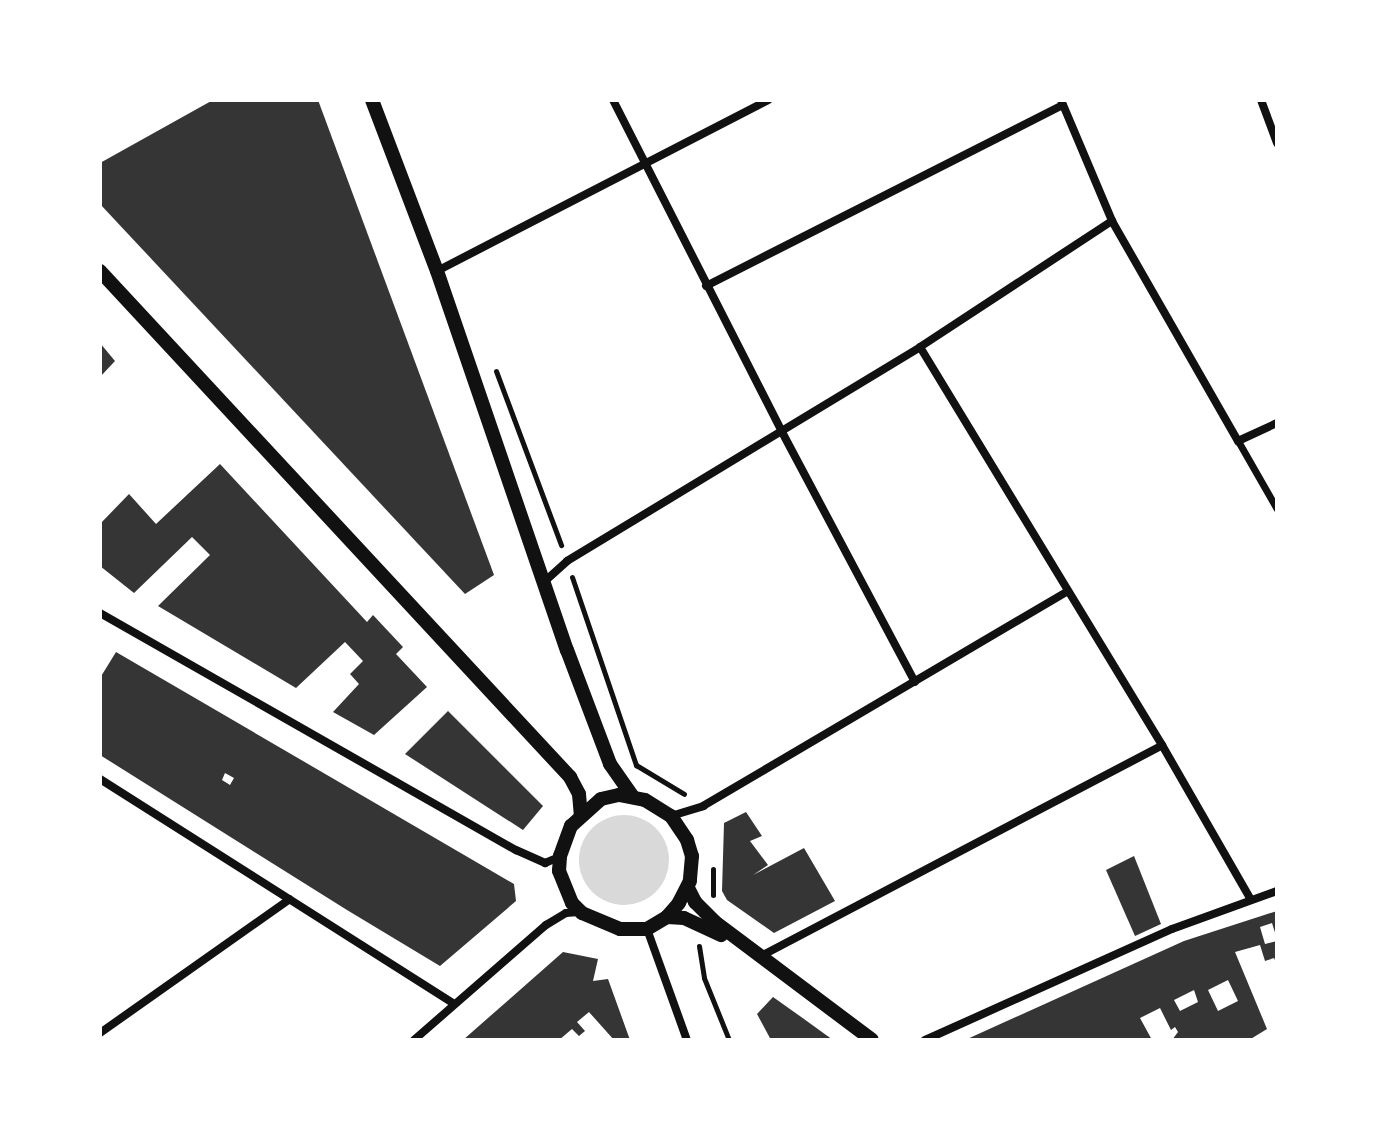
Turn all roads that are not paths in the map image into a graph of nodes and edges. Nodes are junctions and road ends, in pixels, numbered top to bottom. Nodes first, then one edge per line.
1 (372, 100) edge
2 (613, 100) edge
3 (769, 100) edge
4 (1261, 100) edge
5 (1062, 103) edge
6 (1277, 143) edge
7 (645, 164) junction
8 (1112, 221) junction
9 (100, 271) edge
10 (437, 271) junction
11 (706, 286) junction
12 (920, 347) junction
13 (1277, 423) edge
14 (782, 432) junction
15 (1238, 441) junction
16 (1277, 509) edge
17 (544, 583) junction
18 (1066, 592) junction
19 (101, 614) edge
20 (100, 625) edge
21 (915, 682) junction
22 (1162, 745) junction
23 (100, 779) edge
24 (633, 797) junction
25 (581, 815) junction
26 (671, 816) junction
27 (560, 856) junction
28 (688, 888) junction
29 (1277, 891) edge
30 (1250, 898) junction
31 (290, 899) junction
32 (582, 913) junction
33 (667, 917) junction
34 (647, 929) junction
35 (759, 957) junction
36 (454, 1004) junction
37 (100, 1033) edge
38 (414, 1040) edge
39 (687, 1040) edge
40 (872, 1040) edge
41 (925, 1040) edge

1 - 10 street
2 - 7 street
3 - 7 street
4 - 6 street
5 - 8 street
5 - 11 street
7 - 10 street
7 - 11 street
8 - 12 street
8 - 15 street
9 - 25 street
10 - 17 street
11 - 14 street
12 - 14 street
12 - 18 street
13 - 15 street
14 - 17 street
14 - 21 street
15 - 16 street
17 - 24 street
18 - 21 street
18 - 22 street
19 - 20 street
19 - 27 street
21 - 26 street
22 - 30 street
22 - 35 street
23 - 31 street
24 - 25 street
24 - 26 street
25 - 27 street
26 - 28 street
27 - 32 street
28 - 33 street
28 - 35 street
29 - 30 street
30 - 41 street
31 - 36 street
31 - 37 street
32 - 34 street
32 - 36 street
33 - 34 street
33 - 35 street
34 - 39 street
35 - 40 street
36 - 38 street

